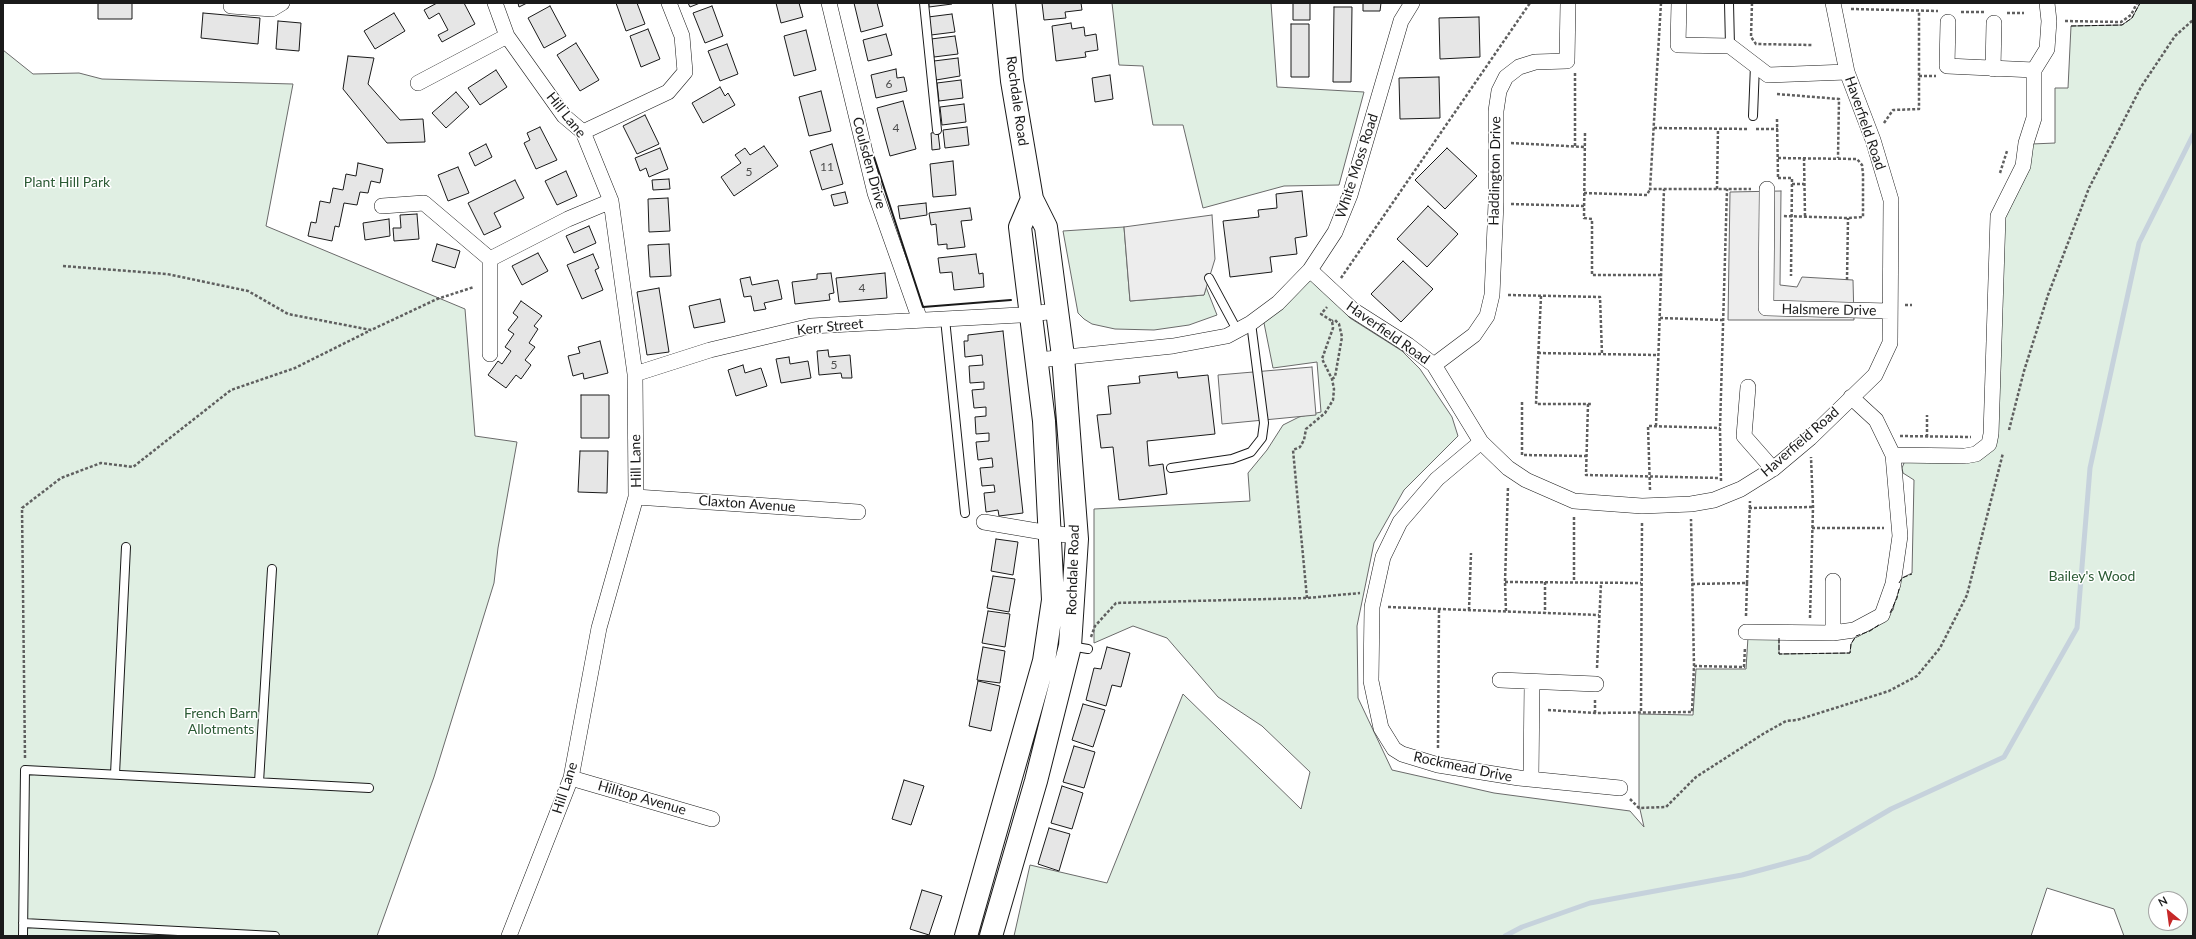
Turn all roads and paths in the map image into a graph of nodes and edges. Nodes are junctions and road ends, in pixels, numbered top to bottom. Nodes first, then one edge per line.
1 (282, 3) edge
2 (495, 3) edge
3 (669, 3) edge
4 (829, 3) edge
5 (924, 3) edge
6 (1004, 3) edge
7 (1412, 3) edge
8 (1530, 3) edge
9 (1568, 3) edge
10 (1661, 3) edge
11 (1678, 3) edge
12 (1729, 3) edge
13 (1752, 3) edge
14 (2047, 3) edge
15 (2137, 3) edge
16 (231, 6) dead end
17 (1833, 6) edge
18 (1919, 11) junction
19 (2024, 13) dead end
20 (1948, 15) junction
21 (1993, 16) junction
22 (2049, 21) junction
23 (507, 36) junction
24 (1812, 45) dead end
25 (1730, 46) junction
26 (1568, 61) junction
27 (1755, 65) junction
28 (1993, 69) junction
29 (2034, 70) junction
30 (1847, 72) junction
31 (418, 83) dead end
32 (1777, 94) dead end
33 (1753, 116) dead end
34 (1777, 119) dead end
35 (1654, 128) junction
36 (1718, 129) junction
37 (1778, 129) junction
38 (937, 130) dead end
39 (583, 132) junction
40 (1585, 133) dead end
41 (1873, 140) junction
42 (1496, 143) junction
43 (1585, 147) junction
44 (1575, 148) junction
45 (1778, 158) junction
46 (1804, 158) junction
47 (1838, 158) junction
48 (1778, 178) junction
49 (1792, 184) junction
50 (1804, 184) junction
51 (1650, 189) junction
52 (1664, 189) junction
53 (1717, 189) junction
54 (1727, 189) junction
55 (1767, 190) junction
56 (1584, 193) junction
57 (1032, 199) junction
58 (611, 201) junction
59 (1496, 203) junction
60 (382, 206) dead end
61 (1584, 206) junction
62 (1767, 216) junction
63 (1792, 216) junction
64 (1805, 216) junction
65 (1848, 218) junction
66 (490, 259) junction
67 (63, 266) dead end
68 (1310, 270) junction
69 (1661, 274) junction
70 (1791, 276) dead end
71 (1209, 278) dead end
72 (1847, 280) dead end
73 (490, 283) junction
74 (1335, 294) junction
75 (1492, 295) junction
76 (1541, 296) junction
77 (1057, 311) junction
78 (1890, 311) junction
79 (1032, 314) junction
80 (1660, 318) junction
81 (945, 319) junction
82 (920, 320) junction
83 (1723, 320) junction
84 (1332, 321) junction
85 (1251, 323) junction
86 (370, 330) junction
87 (1238, 330) junction
88 (1538, 353) junction
89 (490, 354) dead end
90 (1602, 354) junction
91 (1063, 356) junction
92 (1658, 356) junction
93 (1038, 360) junction
94 (1434, 365) junction
95 (635, 374) junction
96 (1332, 379) junction
97 (1748, 387) dead end
98 (1851, 397) junction
99 (1522, 402) dead end
100 (1588, 404) junction
101 (1592, 404) dead end
102 (1927, 415) dead end
103 (1656, 426) junction
104 (1720, 428) junction
105 (1900, 436) dead end
106 (1927, 437) junction
107 (1972, 437) dead end
108 (1810, 438) junction
109 (1481, 442) junction
110 (1893, 455) junction
111 (1587, 456) junction
112 (1171, 468) dead end
113 (1508, 468) junction
114 (1773, 469) junction
115 (1649, 477) junction
116 (1720, 478) junction
117 (1751, 483) junction
118 (1729, 495) junction
119 (636, 497) junction
120 (1574, 501) junction
121 (1691, 504) junction
122 (1646, 506) junction
123 (1813, 507) junction
124 (1749, 508) junction
125 (858, 512) dead end
126 (965, 513) dead end
127 (984, 522) dead end
128 (1812, 528) junction
129 (1899, 528) junction
130 (1049, 534) junction
131 (1077, 536) junction
132 (126, 547) dead end
133 (1471, 552) dead end
134 (272, 569) dead end
135 (1833, 581) dead end
136 (1505, 582) junction
137 (1545, 582) junction
138 (1574, 582) junction
139 (1601, 582) junction
140 (1641, 583) junction
141 (1747, 583) dead end
142 (1374, 592) junction
143 (1307, 598) junction
144 (1372, 607) junction
145 (1439, 609) junction
146 (1469, 610) junction
147 (1506, 612) junction
148 (1545, 613) junction
149 (1599, 615) junction
150 (1746, 632) dead end
151 (1810, 633) junction
152 (1833, 633) junction
153 (1079, 647) junction
154 (1500, 680) dead end
155 (1532, 682) junction
156 (1596, 684) junction
157 (1548, 710) dead end
158 (1641, 712) junction
159 (1595, 713) junction
160 (1438, 765) junction
161 (26, 770) junction
162 (115, 774) junction
163 (571, 778) junction
164 (1531, 779) junction
165 (259, 782) junction
166 (369, 788) dead end
167 (1620, 788) dead end
168 (712, 819) dead end
169 (23, 922) junction
170 (23, 936) edge
171 (275, 936) edge
172 (509, 936) edge
173 (966, 936) edge
174 (991, 936) edge

1 - 16 street
2 - 23 street, Hill Lane
3 - 39 street
4 - 82 street, Coulsden Drive
5 - 38 lane
6 - 57 main road, Rochdale Road
7 - 68 street, White Moss Road
8 - 74 path
9 - 26 street
10 - 35 path
11 - 25 street
12 - 25 lane
13 - 24 path
14 - 22 street
15 - 22 path
17 - 18 path
17 - 30 street, Haverfield Road
18 - 20 path
18 - 41 path
19 - 21 path
20 - 21 path
20 - 28 street
21 - 28 street
22 - 29 street
23 - 31 street
23 - 39 street, Hill Lane
25 - 27 street
26 - 42 street, Haddington Drive
26 - 44 path
27 - 30 street
27 - 33 lane
28 - 29 street
29 - 110 street
30 - 41 street, Haverfield Road
32 - 47 path
34 - 37 path
35 - 36 path
35 - 51 path
36 - 37 path
36 - 53 path
37 - 45 path
39 - 58 street, Hill Lane
40 - 43 path
41 - 78 street, Haverfield Road
42 - 44 path
42 - 59 street, Haddington Drive
43 - 44 path
43 - 56 path
45 - 46 path
45 - 48 path
46 - 47 path
46 - 50 path
47 - 65 path
48 - 49 path
48 - 55 path
49 - 50 path
49 - 63 path
50 - 64 path
51 - 52 path
51 - 56 path
52 - 53 path
52 - 69 path
53 - 54 path
54 - 55 path
54 - 83 path
55 - 62 street, Halsmere Drive
56 - 61 path
57 - 77 main road, Rochdale Road
57 - 79 main road, Rochdale Road
58 - 66 street
58 - 95 street, Hill Lane
59 - 61 path
59 - 75 street, Haddington Drive
60 - 66 street
61 - 69 path
62 - 63 path
62 - 78 street, Halsmere Drive
63 - 64 path
63 - 70 path
64 - 65 path
65 - 72 path
66 - 73 street
67 - 86 path
68 - 74 street, Haverfield Road
68 - 85 street, White Moss Road
69 - 80 path
71 - 87 lane
73 - 86 path
73 - 89 street
74 - 84 path
74 - 94 street, Haverfield Road
75 - 76 path
75 - 94 street, Haddington Drive
76 - 88 path
76 - 90 path
77 - 79 street, Kerr Street
77 - 91 main road, Rochdale Road
78 - 98 street, Haverfield Road
79 - 81 street, Kerr Street
79 - 93 main road, Rochdale Road
80 - 83 path
80 - 92 path
81 - 82 street, Kerr Street
81 - 126 lane
82 - 95 street, Kerr Street
83 - 104 path
84 - 96 path
84 - 96 path
85 - 87 street, White Moss Road
85 - 112 lane
86 - 161 path
87 - 91 street, White Moss Road
88 - 90 path
88 - 100 path
90 - 92 path
91 - 93 street, White Moss Road
91 - 131 main road, Rochdale Road
92 - 103 path
93 - 130 main road, Rochdale Road
94 - 109 street, Haverfield Road
95 - 119 street, Hill Lane
96 - 143 path
97 - 114 street
98 - 108 street, Haverfield Road
98 - 110 street
99 - 111 path
100 - 101 path
100 - 111 path
102 - 106 path
103 - 104 path
103 - 115 path
104 - 116 path
105 - 106 path
106 - 107 path
108 - 114 street, Haverfield Road
108 - 123 path
109 - 113 street, Haverfield Road
109 - 142 street, Rockmead Drive
110 - 129 street
111 - 115 path
113 - 120 street, Haverfield Road
113 - 136 path
114 - 117 street, Haverfield Road
115 - 116 path
115 - 122 path
116 - 118 path
117 - 118 street, Haverfield Road
117 - 124 path
118 - 121 street, Haverfield Road
119 - 125 street, Claxton Avenue
119 - 163 street, Hill Lane
120 - 122 street, Haverfield Road
120 - 138 path
121 - 122 street, Haverfield Road
121 - 158 path
122 - 140 path
123 - 124 path
123 - 128 path
124 - 141 path
127 - 130 street
128 - 129 path
128 - 151 path
129 - 152 street
130 - 131 street
130 - 173 main road, Rochdale Road
131 - 153 main road, Rochdale Road
132 - 162 lane
133 - 146 path
134 - 165 lane
135 - 152 street
136 - 137 path
136 - 147 path
137 - 138 path
137 - 148 path
138 - 139 path
139 - 140 path
139 - 149 path
140 - 158 path
142 - 143 path
142 - 144 street, Rockmead Drive
143 - 153 path
144 - 145 path
144 - 160 street, Rockmead Drive
145 - 146 path
145 - 160 path
146 - 147 path
147 - 148 path
148 - 149 path
149 - 156 path
150 - 151 street
151 - 152 street
153 - 174 main road, Rochdale Road
154 - 155 street
155 - 156 street
155 - 164 street
156 - 159 path
157 - 159 path
158 - 159 path
160 - 164 street, Rockmead Drive
161 - 162 lane
161 - 169 lane
162 - 165 lane
163 - 168 street, Hilltop Avenue
163 - 172 street, Hill Lane
164 - 167 street, Rockmead Drive
165 - 166 lane
169 - 170 lane
169 - 171 lane

